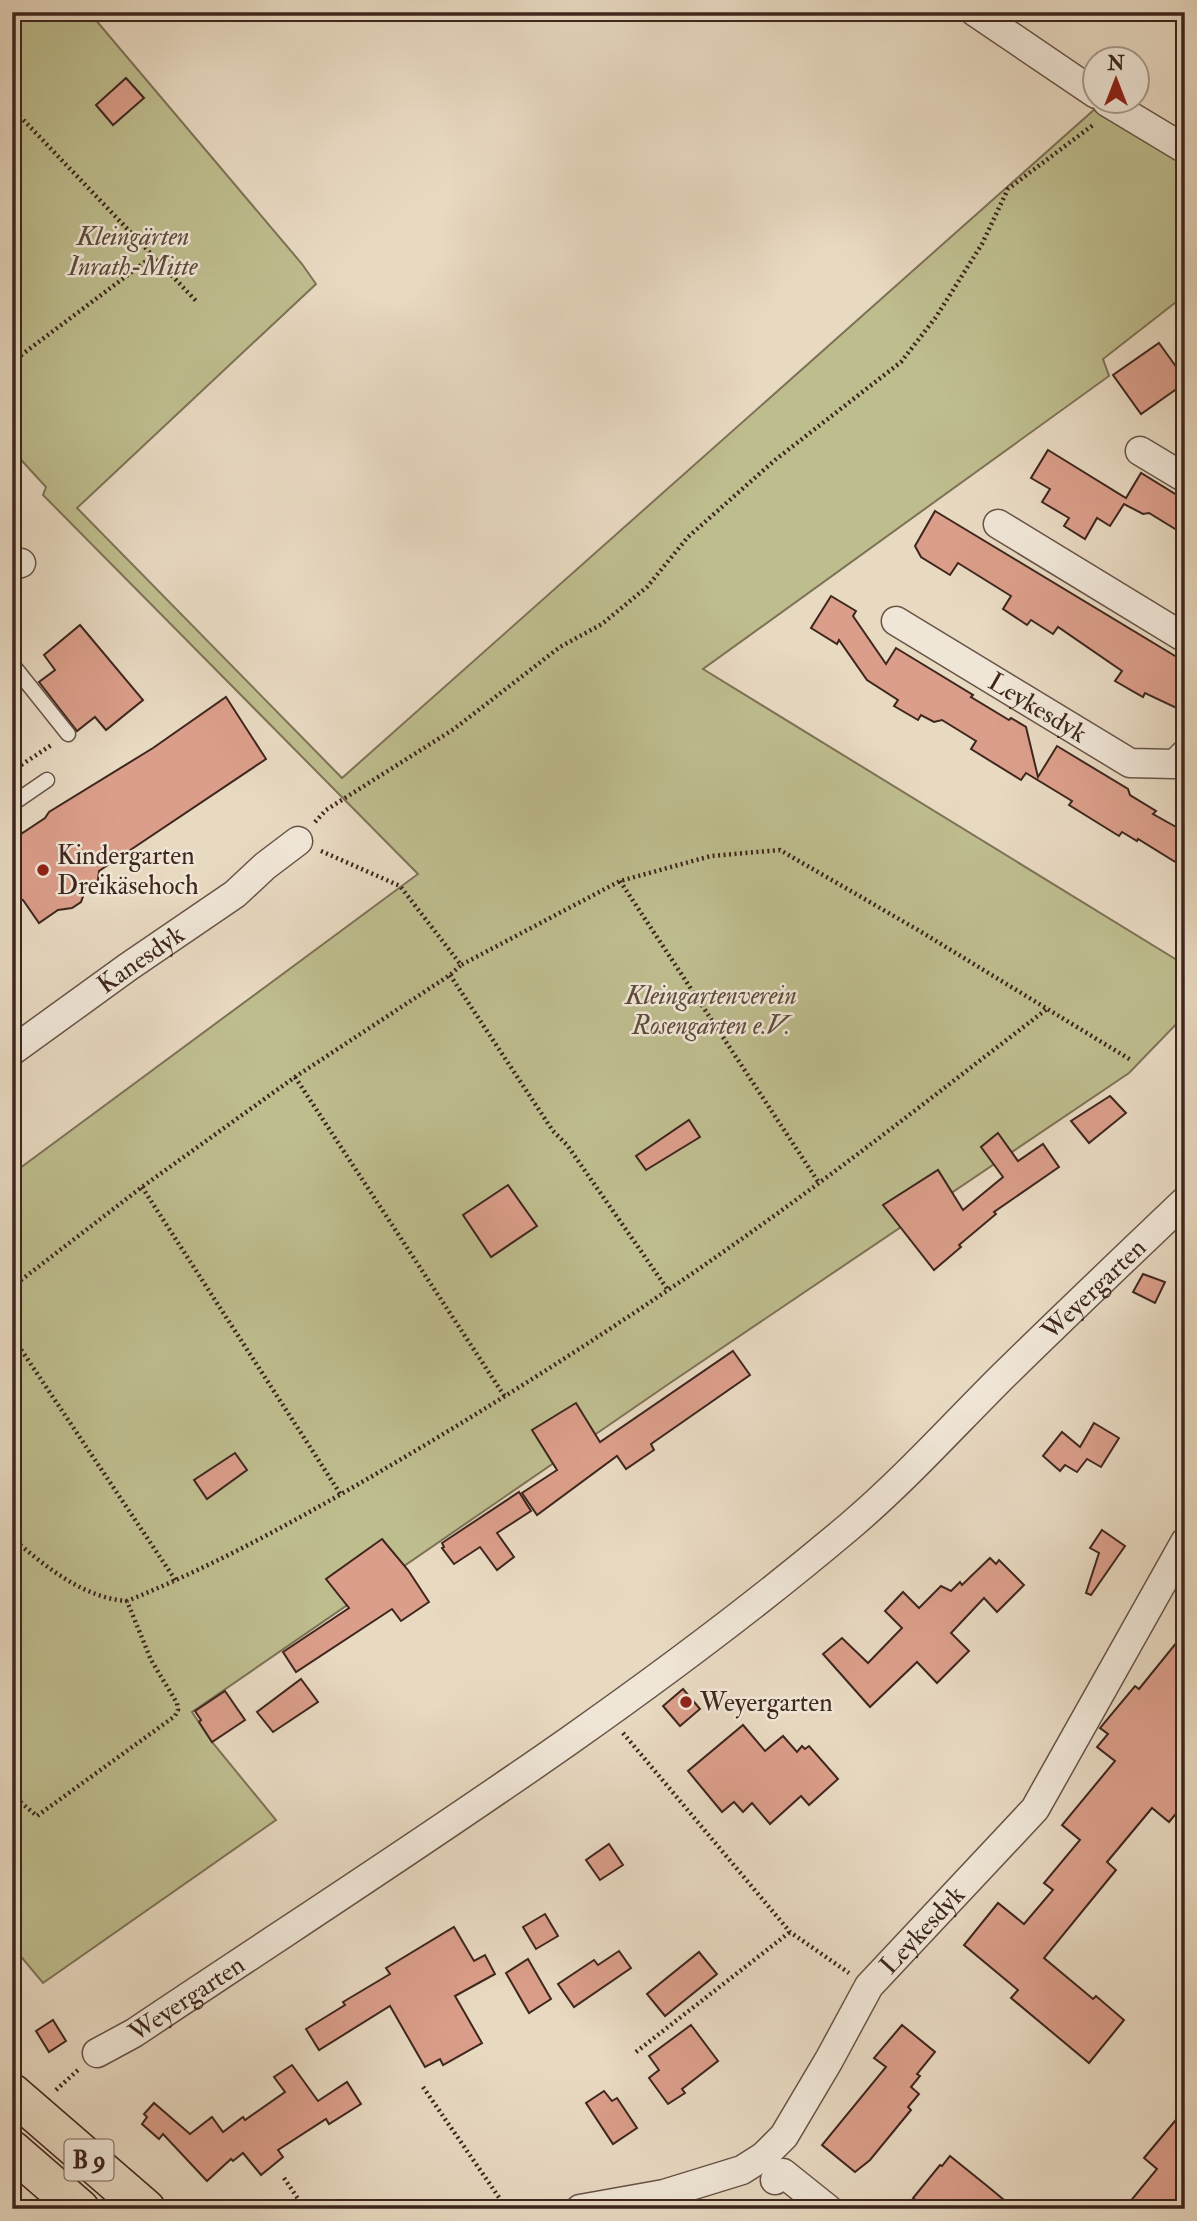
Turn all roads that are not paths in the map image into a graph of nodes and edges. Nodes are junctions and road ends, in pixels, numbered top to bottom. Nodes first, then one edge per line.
1 (975, 12) edge
2 (1082, 85) edge
3 (1131, 116) edge
4 (1185, 149) edge
5 (1140, 451) dead end
6 (1185, 478) edge
7 (998, 524) dead end
8 (896, 621) dead end
9 (1185, 638) edge
10 (12, 664) edge
11 (68, 734) road end
12 (1181, 765) edge
13 (47, 780) dead end
14 (12, 804) edge
15 (298, 841) road end
16 (13, 1050) edge
17 (1185, 1201) edge
18 (1185, 1542) edge
19 (97, 2053) road end
20 (22, 2102) edge
21 (12, 2150) edge
22 (775, 2180) dead end
23 (80, 2209) edge
24 (146, 2209) edge
25 (580, 2209) edge
26 (828, 2209) edge

1 - 2 street
3 - 4 street
5 - 6 street
7 - 9 street
8 - 12 street, Leykesdyk
10 - 11 lane
13 - 14 lane
15 - 16 street, Kanesdyk
17 - 19 street, Weyergarten
18 - 25 street, Leykesdyk
20 - 24 main road, B 9
21 - 23 main road, B 9
22 - 26 street

